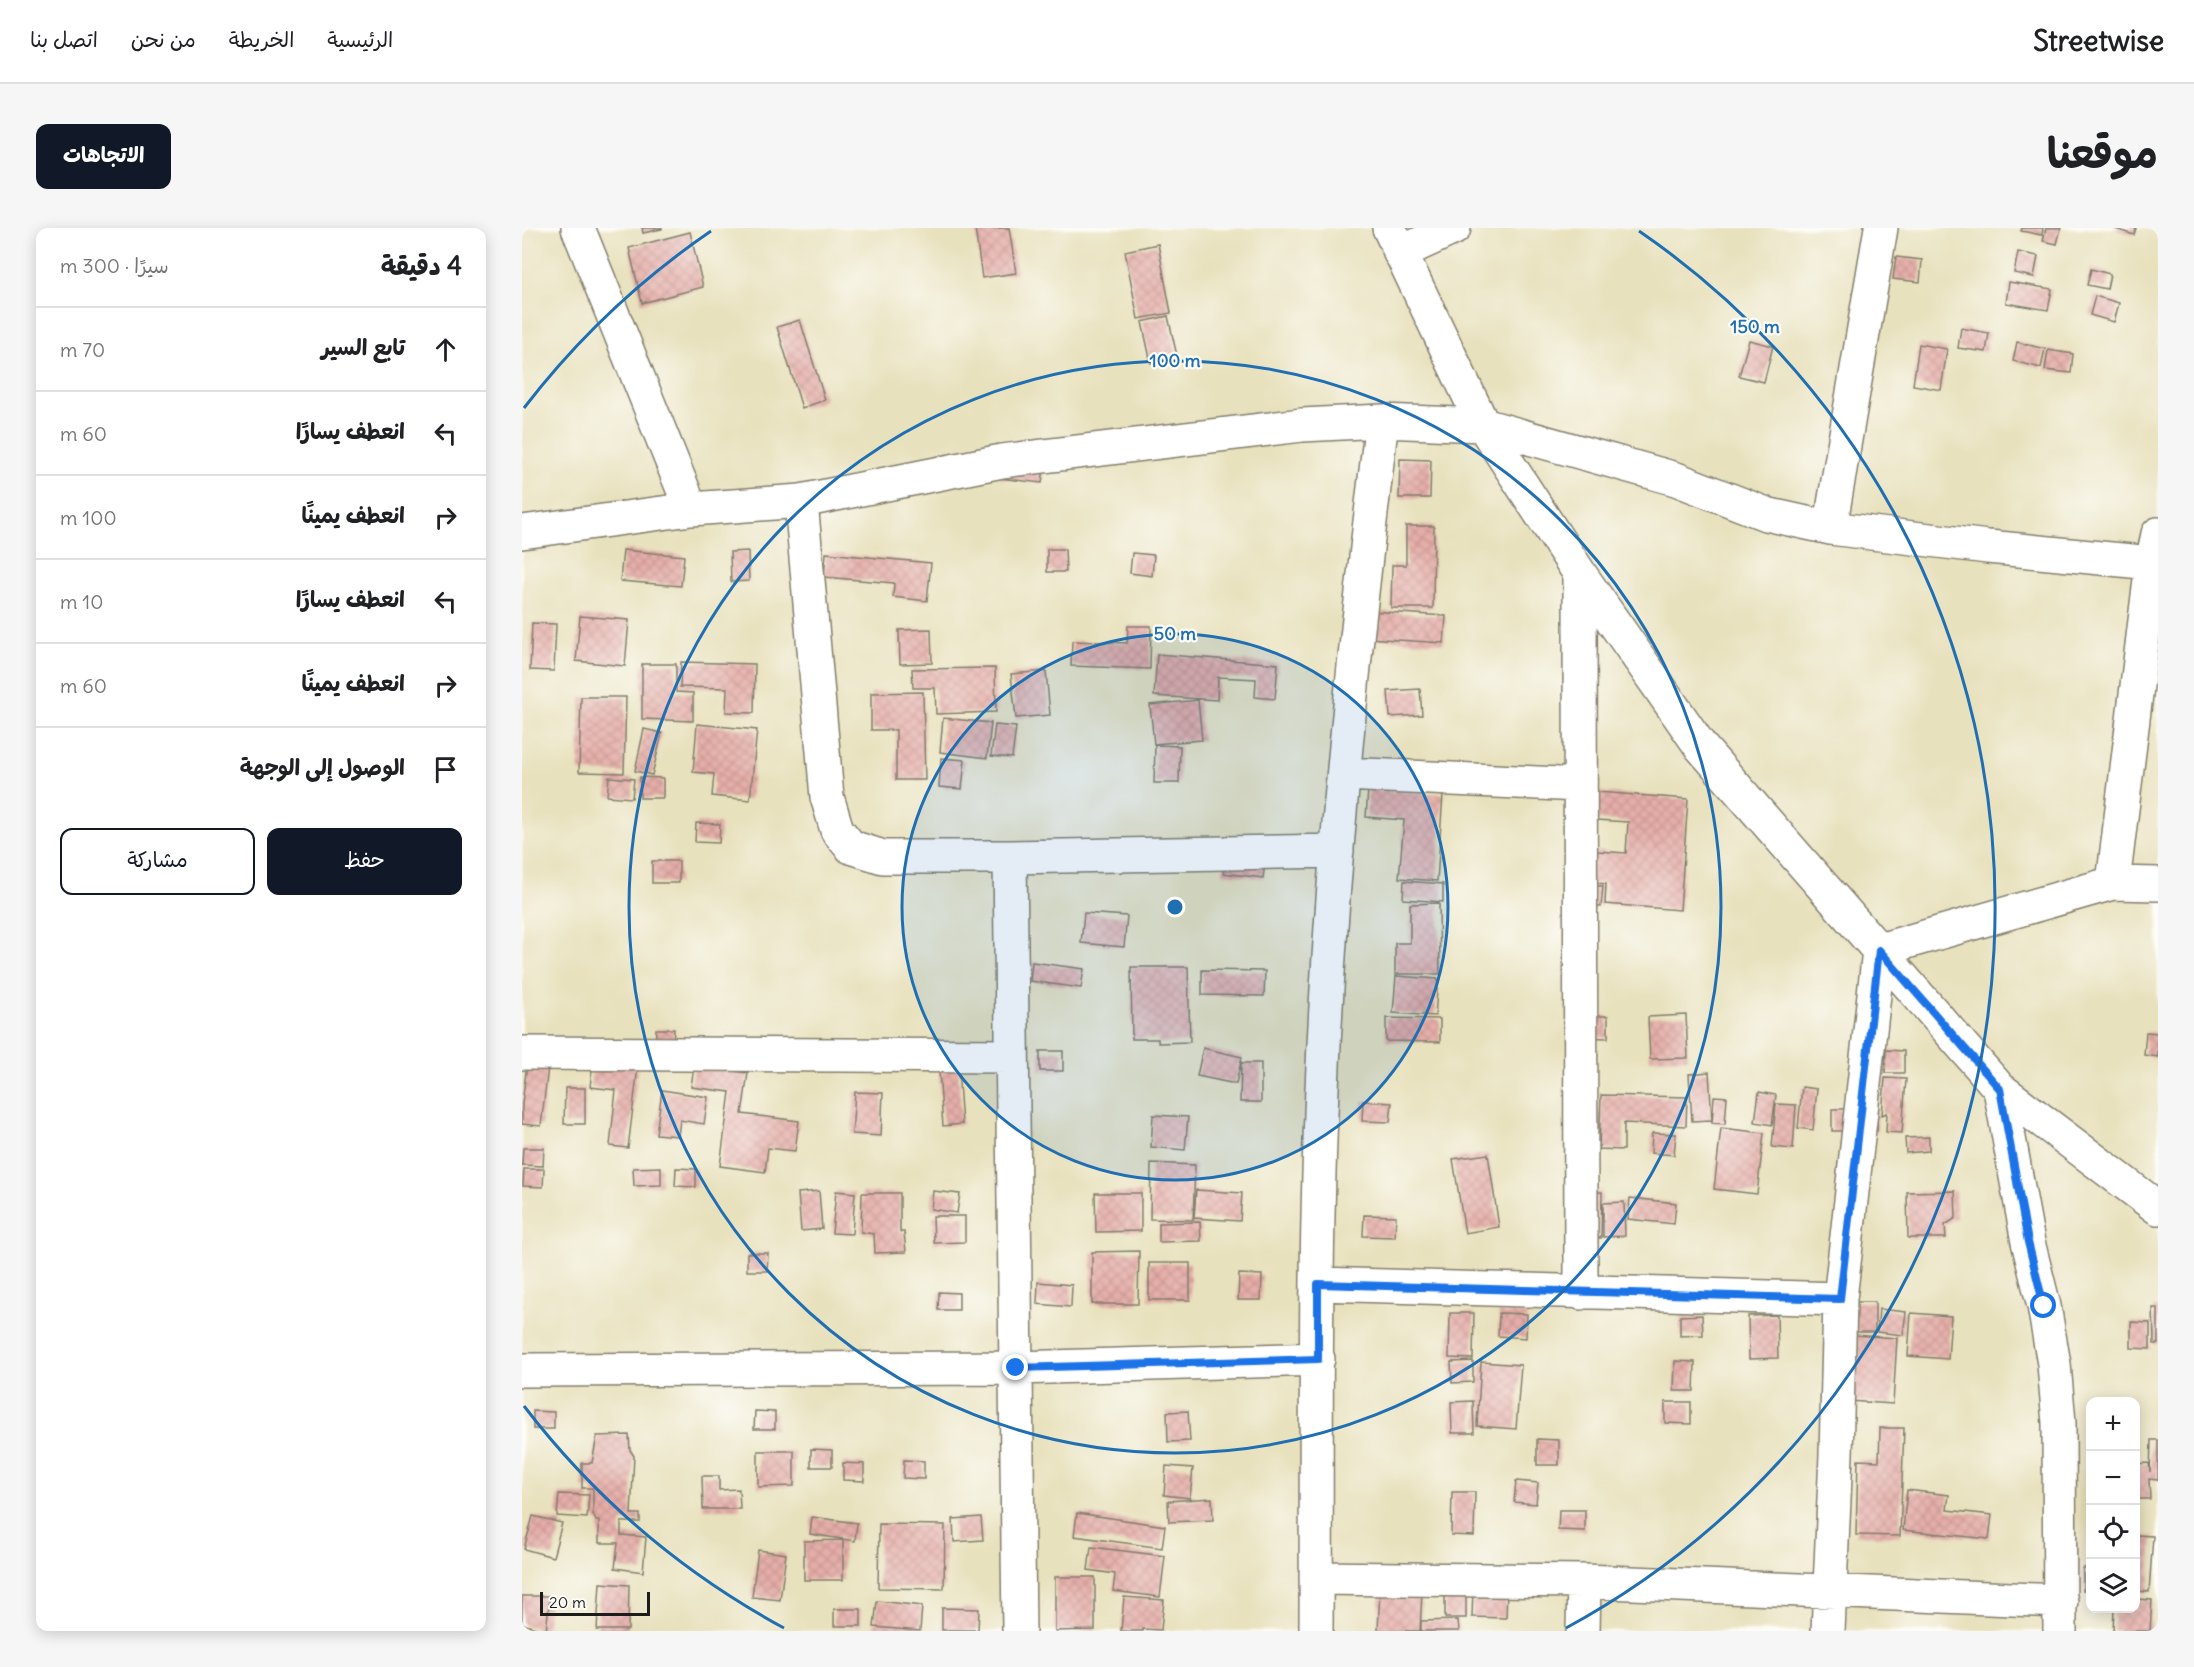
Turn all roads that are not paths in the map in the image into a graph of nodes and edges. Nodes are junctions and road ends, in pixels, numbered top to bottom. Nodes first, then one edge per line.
1 (578, 228) edge
2 (1454, 228) edge
3 (1881, 228) edge
4 (1394, 240) edge
5 (1382, 421) junction
6 (1483, 425) junction
7 (801, 501) junction
8 (691, 509) junction
9 (1830, 528) junction
10 (522, 532) edge
11 (2155, 549) edge
12 (1580, 574) junction
13 (1344, 774) junction
14 (1580, 785) junction
15 (1337, 851) junction
16 (1010, 857) junction
17 (2113, 884) junction
18 (2158, 884) edge
19 (1879, 950) junction
20 (522, 1053) edge
21 (1012, 1056) junction
22 (2000, 1089) junction
23 (2158, 1208) edge
24 (1318, 1284) junction
25 (1581, 1293) junction
26 (1840, 1299) junction
27 (1318, 1359) junction
28 (1016, 1368) junction
29 (522, 1370) edge
30 (1316, 1578) junction
31 (1584, 1581) junction
32 (1830, 1592) junction
33 (2060, 1616) edge
34 (1019, 1631) edge
35 (1316, 1631) edge
36 (1583, 1631) edge
37 (1828, 1631) edge

1 - 8 street
2 - 4 street
3 - 9 street
4 - 6 street
5 - 6 street
5 - 7 street
5 - 13 street
6 - 9 street
6 - 12 street
7 - 8 street
7 - 16 street
8 - 10 street
9 - 11 street
11 - 17 street
12 - 14 street
12 - 19 street
13 - 14 street
13 - 15 street
14 - 25 street
15 - 16 street
15 - 24 street
16 - 21 street
17 - 18 street
17 - 19 street
19 - 22 street
19 - 26 street
20 - 21 street
21 - 28 street
22 - 23 street
22 - 33 street
24 - 25 street
24 - 27 street
25 - 26 street
26 - 32 street
27 - 28 street
27 - 30 street
28 - 29 street
28 - 34 street
30 - 31 street
30 - 35 street
31 - 32 street
31 - 36 street
32 - 33 street
32 - 37 street

